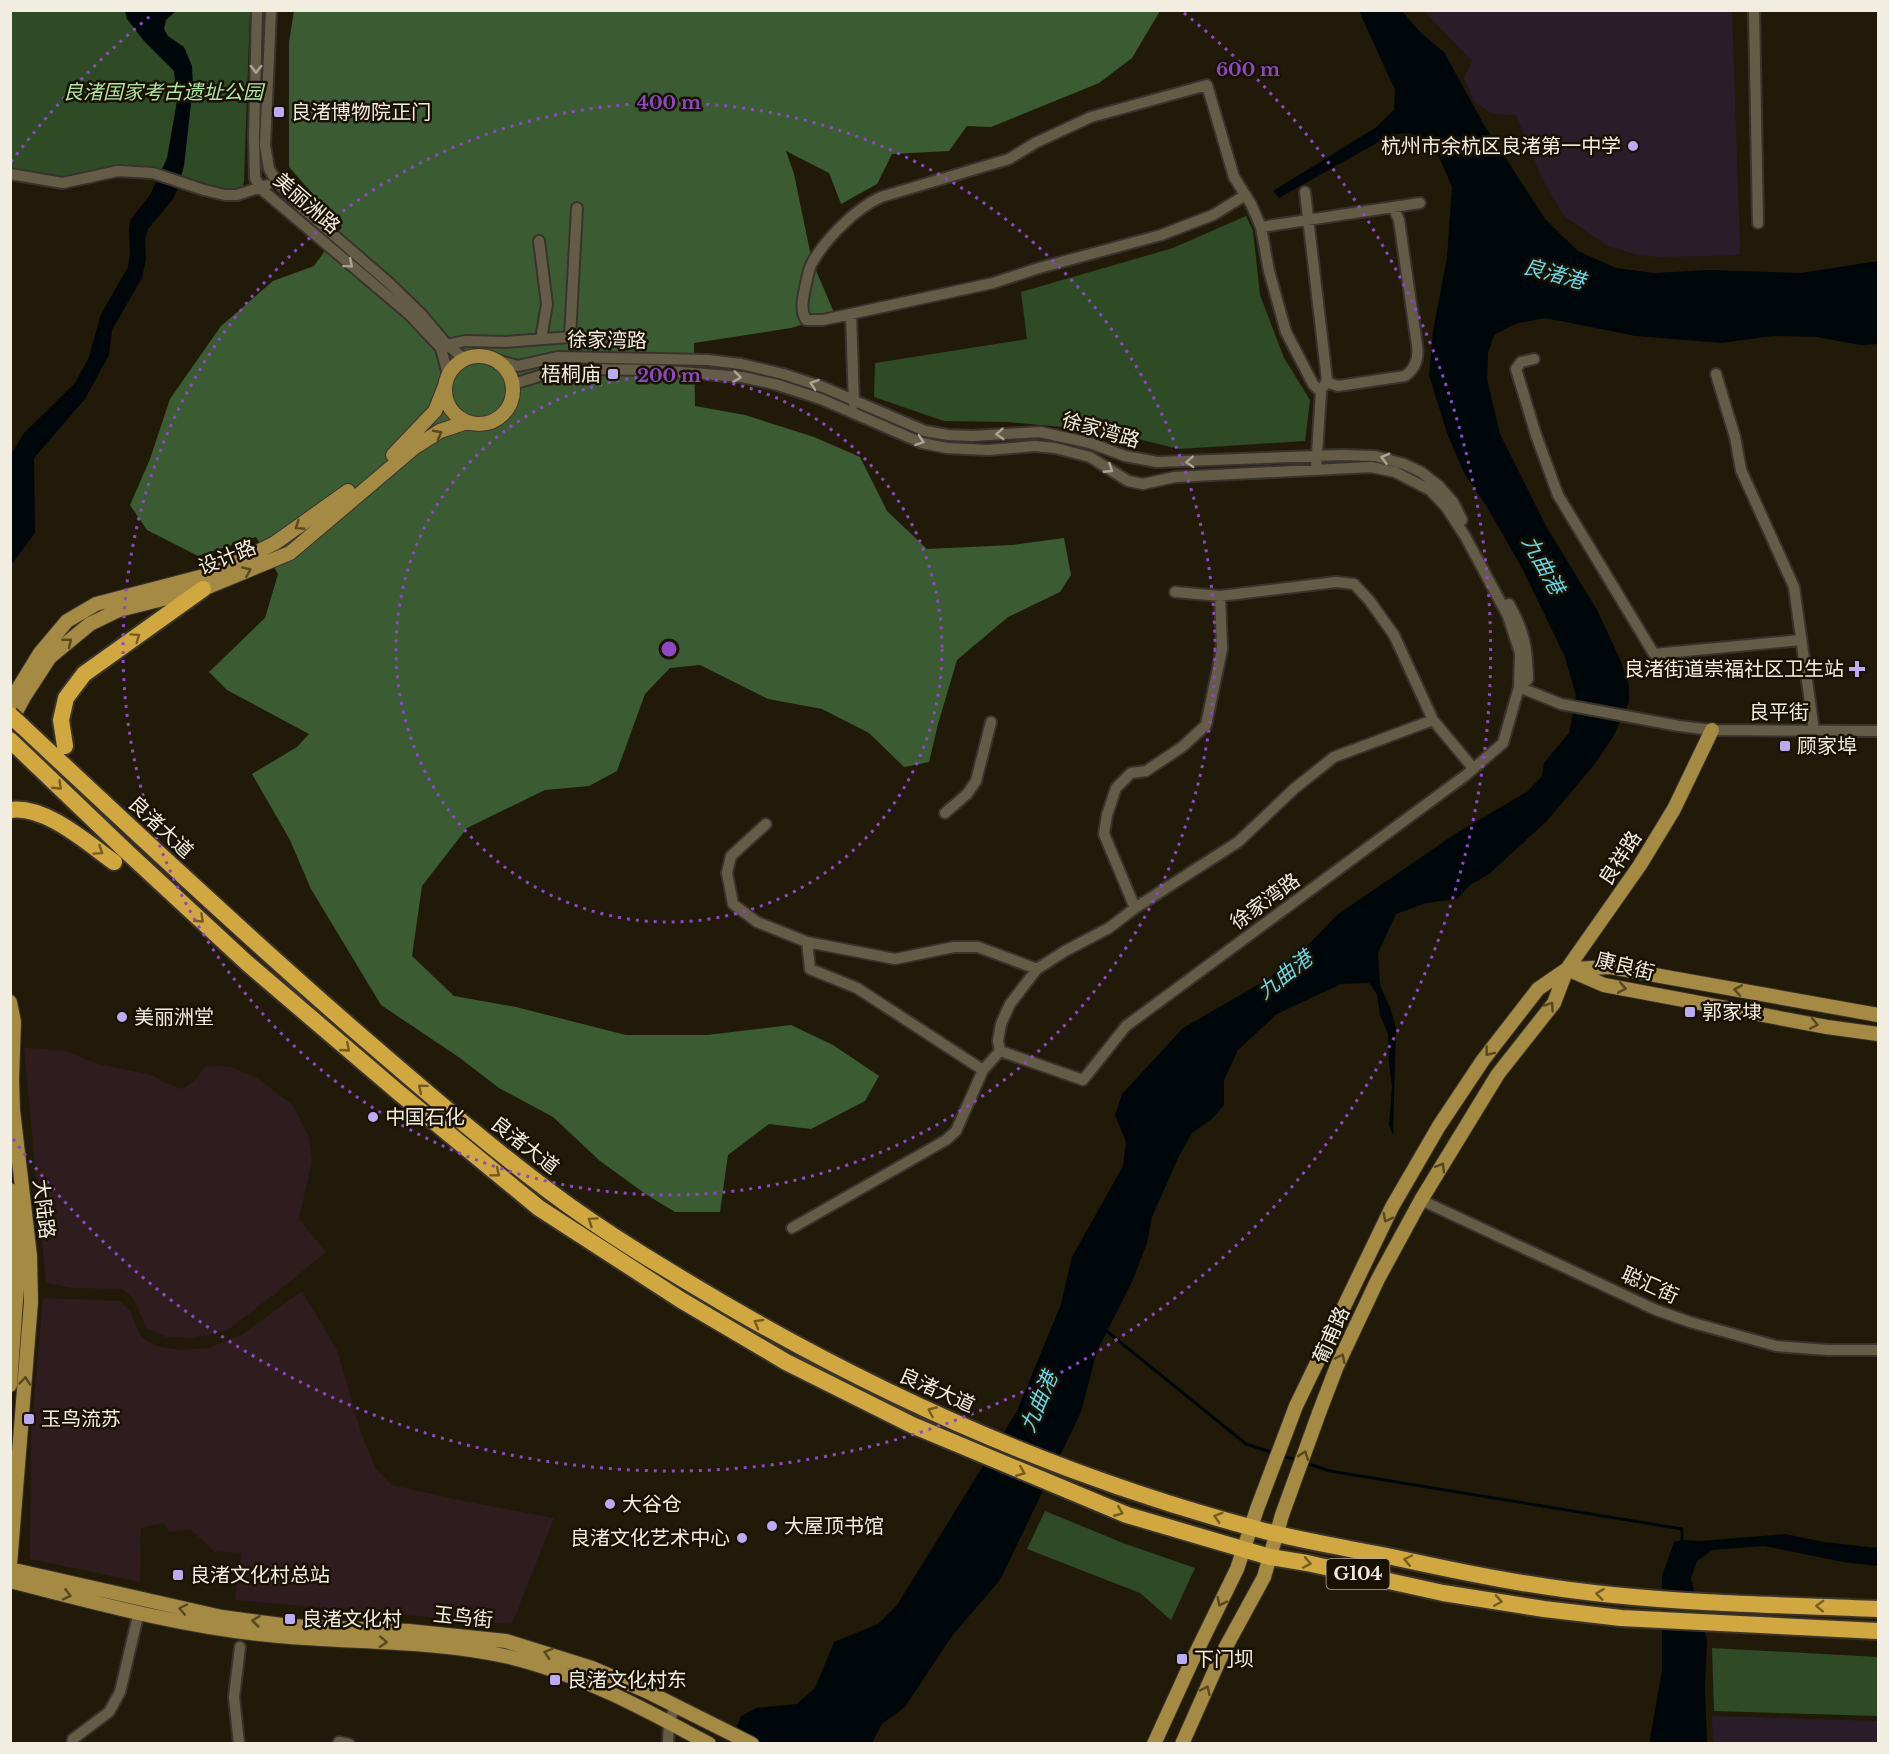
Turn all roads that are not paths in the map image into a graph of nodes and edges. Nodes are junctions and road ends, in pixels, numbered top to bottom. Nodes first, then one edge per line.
1 (257, 10) edge
2 (271, 10) edge
3 (1754, 10) edge
4 (10, 174) edge
5 (276, 180) junction
6 (260, 188) junction
7 (1305, 192) dead end
8 (1244, 196) junction
9 (1420, 202) dead end
10 (1393, 207) junction
11 (577, 208) dead end
12 (1309, 220) junction
13 (1758, 223) dead end
14 (1261, 227) junction
15 (539, 241) dead end
16 (851, 315) junction
17 (541, 339) junction
18 (447, 345) junction
19 (465, 359) junction
20 (1534, 359) dead end
21 (496, 360) junction
22 (1716, 374) dead end
23 (447, 380) junction
24 (513, 384) junction
25 (1323, 387) junction
26 (854, 400) junction
27 (854, 413) junction
28 (467, 422) junction
29 (1317, 456) junction
30 (1316, 469) junction
31 (203, 589) junction
32 (1174, 592) dead end
33 (1220, 596) junction
34 (1801, 640) junction
35 (1519, 687) junction
36 (10, 702) edge
37 (1433, 720) junction
38 (14, 722) edge
39 (991, 722) dead end
40 (1712, 730) junction
41 (1814, 731) junction
42 (1878, 731) edge
43 (13, 742) edge
44 (65, 746) dead end
45 (1473, 768) junction
46 (10, 810) edge
47 (945, 813) dead end
48 (766, 824) dead end
49 (114, 862) dead end
50 (1135, 908) junction
51 (807, 942) junction
52 (1037, 969) junction
53 (1567, 969) junction
54 (1538, 989) joint
55 (10, 1002) edge
56 (1878, 1015) edge
57 (1878, 1034) edge
58 (1000, 1051) junction
59 (982, 1070) junction
60 (10, 1190) edge
61 (1421, 1200) junction
62 (792, 1228) dead end
63 (1878, 1350) edge
64 (10, 1385) edge
65 (1251, 1527) junction
66 (1277, 1534) junction
67 (1243, 1550) junction
68 (1270, 1557) junction
69 (10, 1567) edge
70 (10, 1581) edge
71 (1878, 1609) edge
72 (137, 1620) dead end
73 (1878, 1630) edge
74 (240, 1647) dead end
75 (676, 1706) junction
76 (669, 1721) junction
77 (72, 1743) edge
78 (238, 1743) edge
79 (668, 1743) edge
80 (708, 1743) edge
81 (752, 1743) edge
82 (1154, 1743) edge
83 (1182, 1743) edge

1 -> 6 street, 美丽洲路
2 - 5 street, 美丽洲路
3 - 13 street
4 - 6 street
5 - 6 street
5 - 18 street, 美丽洲路
6 -> 23 street, 美丽洲路
7 - 12 street
8 - 14 street
8 - 16 street
8 - 16 street
9 - 10 street
10 - 12 street
10 - 25 street
11 - 17 street
12 - 14 street
12 - 25 street
14 - 25 street
15 - 17 street
16 - 26 street
17 - 18 street
18 - 19 street, 美丽洲路
19 - 21 main road
19 - 23 main road
20 - 34 street
21 - 24 main road
26 -> 21 street, 徐家湾路
22 - 34 street
23 - 28 main road
23 -> 36 main road, 设计路
24 -> 27 street, 徐家湾路
24 - 28 main road
25 - 29 street
26 - 27 street
29 -> 26 street, 徐家湾路
27 -> 30 street, 徐家湾路
31 -> 28 main road, 设计路
29 - 30 street
35 -> 29 street, 徐家湾路
30 - 35 street, 徐家湾路
38 -> 31 main road, 设计路
44 -> 31 highway
32 - 33 street
33 - 37 street
33 - 50 street
34 - 41 street
35 - 40 street, 良平街
35 - 45 street, 徐家湾路
37 - 45 street
37 - 50 street
65 -> 38 highway, 良渚大道 / G104
39 - 47 street
40 - 41 street, 良平街
40 - 53 main road, 良祥路
41 - 42 street, 良平街
43 -> 67 highway, 良渚大道 / G104
45 - 58 street, 徐家湾路
46 -> 49 highway
48 - 51 street
50 - 52 street
51 - 52 street
51 - 59 street
52 - 58 street
53 - 54 main road, 良祥路
56 -> 53 main road, 康良街
53 -> 57 main road, 康良街
61 -> 53 main road, 葡甫路
54 -> 65 main road, 葡甫路
69 -> 55 main road, 大陆路
58 - 59 street
59 - 62 street
60 - 64 main road, 大陆路
61 - 63 street, 聪汇街
66 -> 61 main road, 葡甫路
65 - 66 highway, G104
65 - 67 main road, 葡甫路
66 - 68 main road, 葡甫路
71 -> 66 highway, G104
67 - 68 highway, G104
67 -> 82 main road, 葡甫路
68 -> 73 highway, G104
83 -> 68 main road, 葡甫路
75 -> 69 main road, 玉鸟街
70 -> 76 main road, 玉鸟街
72 - 77 street
74 - 78 street
75 - 76 street
75 - 81 main road, 玉鸟街
76 - 79 street
76 - 80 main road, 玉鸟街

